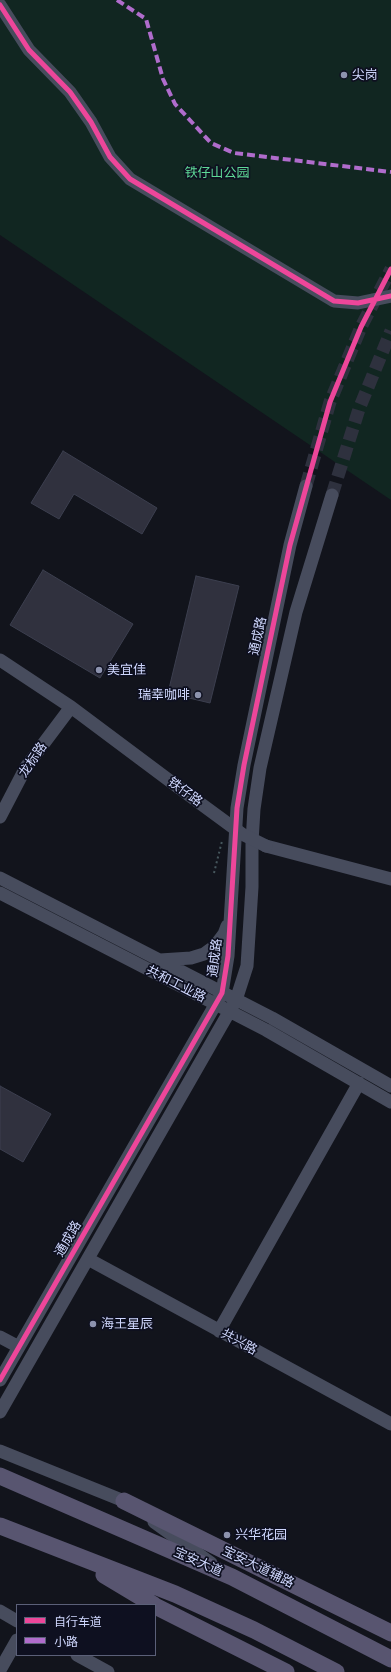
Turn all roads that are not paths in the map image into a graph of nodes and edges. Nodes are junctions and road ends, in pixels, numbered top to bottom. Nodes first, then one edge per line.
1 (0, 5) edge
2 (391, 296) edge
3 (306, 486) tunnel mouth
4 (332, 496) tunnel mouth
5 (0, 660) edge
6 (71, 706) junction
7 (0, 817) edge
8 (0, 878) edge
9 (391, 879) edge
10 (0, 893) edge
11 (230, 919) junction
12 (158, 960) junction
13 (222, 992) junction
14 (236, 1000) junction
15 (215, 1004) junction
16 (229, 1012) junction
17 (359, 1083) junction
18 (391, 1086) edge
19 (391, 1102) edge
20 (88, 1259) junction
21 (220, 1331) junction
22 (0, 1337) edge
23 (19, 1347) junction
24 (0, 1380) edge
25 (0, 1412) edge
26 (391, 1424) edge
27 (0, 1451) edge
28 (0, 1476) edge
29 (124, 1502) junction
30 (0, 1526) edge
31 (60, 1548) junction
32 (232, 1577) junction
33 (152, 1604) edge
34 (156, 1606) edge
35 (0, 1611) edge
36 (16, 1620) edge
37 (391, 1633) edge
38 (16, 1642) edge
39 (79, 1656) edge
40 (391, 1659) edge
41 (0, 1670) edge
42 (108, 1672) edge
43 (286, 1672) edge
44 (336, 1672) edge

1 - 2 street
3 - 11 street, 通成路
4 - 14 street, 通成路
5 - 6 street, 铁仔路
6 - 7 street, 龙标路
6 - 9 street, 铁仔路, bridge
8 - 12 street, 共和工业路
10 - 15 street, 共和工业路
11 - 12 street
11 - 13 street, 通成路
12 - 13 street, 共和工业路
13 - 14 street, 共和工业路
13 - 15 street, 通成路
14 - 16 street, 通成路
14 - 18 street, 共和工业路
15 - 16 street, 共和工业路
15 - 23 street, 通成路
16 - 17 street, 共和工业路
16 - 20 street, 通成路
17 - 19 street, 共和工业路
17 - 21 street
20 - 21 street, 共兴路
20 - 25 street, 通成路
21 - 26 street, 共兴路
22 - 23 street
23 - 24 street, 通成路
27 - 29 street
28 - 32 main road, 宝安大道
29 - 32 street
29 - 37 main road, 宝安大道辅路
30 - 31 main road
31 - 33 main road
31 - 44 main road
32 - 40 main road, 宝安大道
34 - 43 main road
35 - 36 street
38 - 41 street
39 - 42 street

